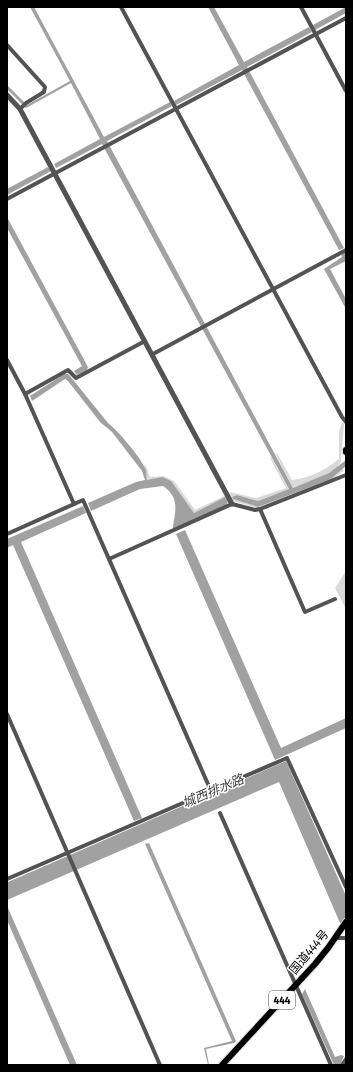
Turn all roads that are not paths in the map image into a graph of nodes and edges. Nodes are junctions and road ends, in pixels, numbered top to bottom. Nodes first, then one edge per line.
1 (121, 7) edge
2 (301, 7) edge
3 (346, 18) edge
4 (316, 35) junction
5 (7, 45) edge
6 (346, 91) edge
7 (7, 95) edge
8 (23, 106) junction
9 (176, 109) junction
10 (55, 174) junction
11 (7, 199) edge
12 (346, 250) edge
13 (273, 289) junction
14 (145, 342) junction
15 (153, 354) junction
16 (7, 360) edge
17 (25, 394) junction
18 (346, 422) edge
19 (346, 475) edge
20 (74, 504) junction
21 (232, 504) junction
22 (260, 509) junction
23 (7, 534) edge
24 (109, 559) junction
25 (335, 599) dead end
26 (7, 714) edge
27 (211, 791) junction
28 (220, 813) dead end
29 (68, 854) junction
30 (8, 879) edge
31 (346, 887) edge
32 (346, 922) edge
33 (336, 938) junction
34 (346, 938) edge
35 (296, 985) junction
36 (346, 1059) edge
37 (330, 1064) edge
38 (160, 1065) edge
39 (222, 1065) edge
40 (342, 1065) edge

1 - 9 street
2 - 4 street
3 - 4 street
4 - 6 street
4 - 9 street
5 - 8 street
7 - 8 street
8 - 10 street
9 - 10 street
9 - 13 street
10 - 11 street
10 - 14 street
12 - 13 street
13 - 15 street
13 - 18 street
14 - 15 street
14 - 17 street
15 - 21 street
16 - 17 street
17 - 20 street
19 - 22 street
20 - 23 street
20 - 24 street
21 - 22 street
21 - 24 street
22 - 25 street
24 - 27 street
26 - 29 street
27 - 29 street
27 - 31 street
28 - 35 street
29 - 30 street
29 - 38 street
32 - 33 highway, 国道444号 / 444
33 - 34 street
33 - 35 highway, 国道444号 / 444
35 - 37 street
35 - 39 highway, 国道444号 / 444
36 - 40 street

